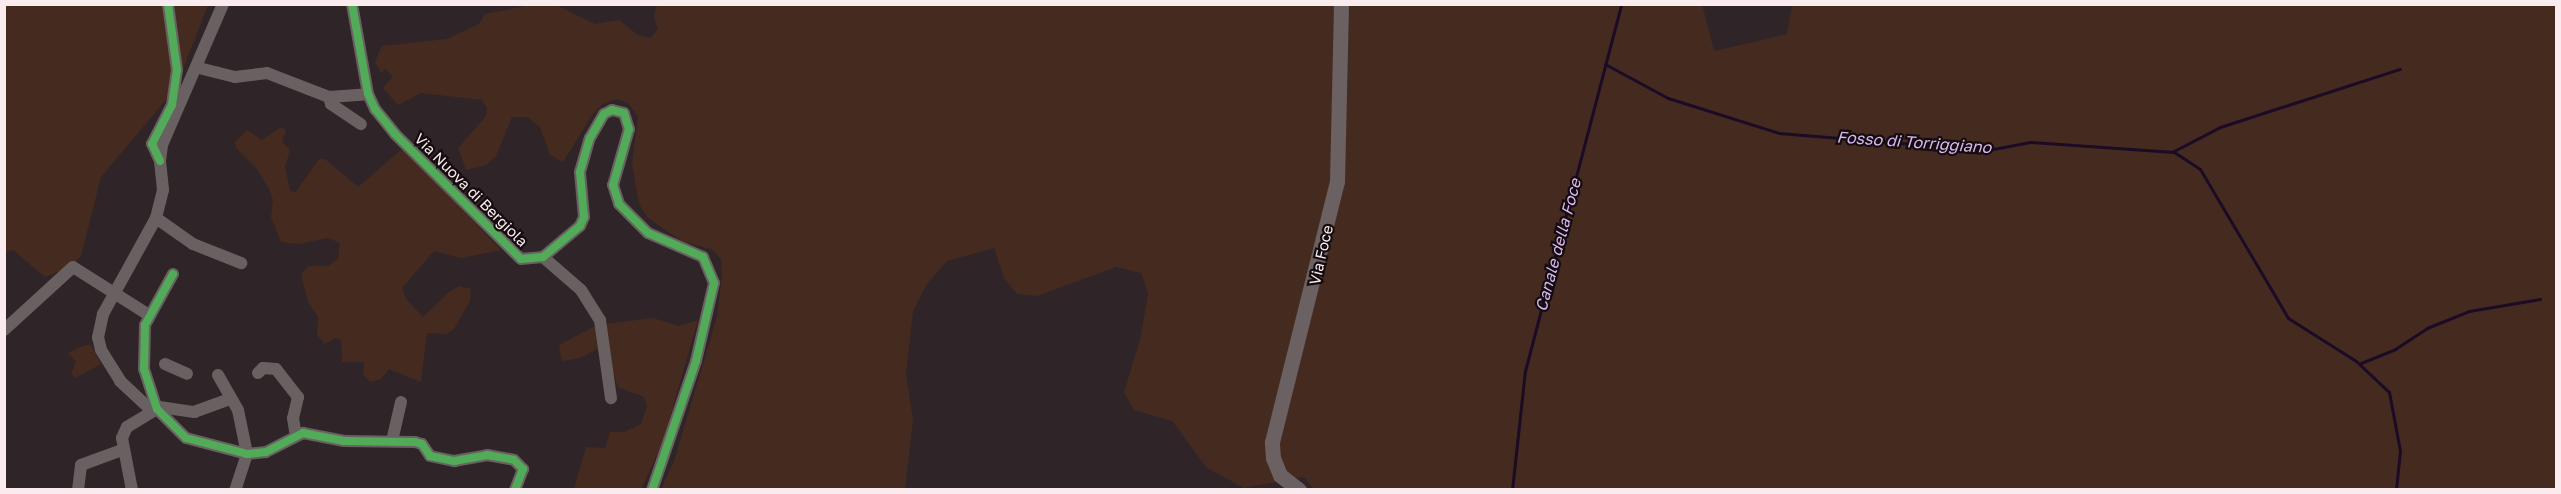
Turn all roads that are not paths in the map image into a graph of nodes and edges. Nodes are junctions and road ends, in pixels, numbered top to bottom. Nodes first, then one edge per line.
1 (168, 4) edge
2 (223, 4) edge
3 (352, 4) edge
4 (1341, 4) edge
5 (199, 68) junction
6 (368, 94) junction
7 (329, 97) junction
8 (361, 124) dead end
9 (160, 161) junction
10 (156, 218) junction
11 (543, 257) junction
12 (241, 263) dead end
13 (173, 274) dead end
14 (116, 292) junction
15 (149, 315) junction
16 (4, 330) edge
17 (165, 364) dead end
18 (258, 373) dead end
19 (187, 374) dead end
20 (218, 375) dead end
21 (611, 398) dead end
22 (230, 399) junction
23 (401, 402) dead end
24 (158, 409) junction
25 (296, 436) junction
26 (392, 441) junction
27 (122, 450) junction
28 (247, 454) junction
29 (78, 489) edge
30 (132, 489) edge
31 (235, 489) edge
32 (514, 489) edge
33 (652, 489) edge
34 (1299, 489) edge

1 - 9 street
2 - 5 street
3 - 6 street, Via Nuova di Bergiola
4 - 34 main road, Via Foce
5 - 7 street
5 - 9 street
6 - 7 street
6 - 11 street, Via Nuova di Bergiola
7 - 8 street
9 - 10 street
10 - 12 street
10 - 14 street
11 - 21 street, Via Nuova di Bergiola
11 - 33 street, Via Nuova di Bergiola
13 - 15 street
14 - 15 street
14 - 16 street
14 - 24 street
15 - 24 street
17 - 19 street
18 - 25 street
20 - 22 street
22 - 24 street
22 - 28 street
23 - 26 street
24 - 27 street
24 - 28 street
25 - 26 street
25 - 28 street
26 - 32 street
27 - 29 street
27 - 30 street
28 - 31 street

